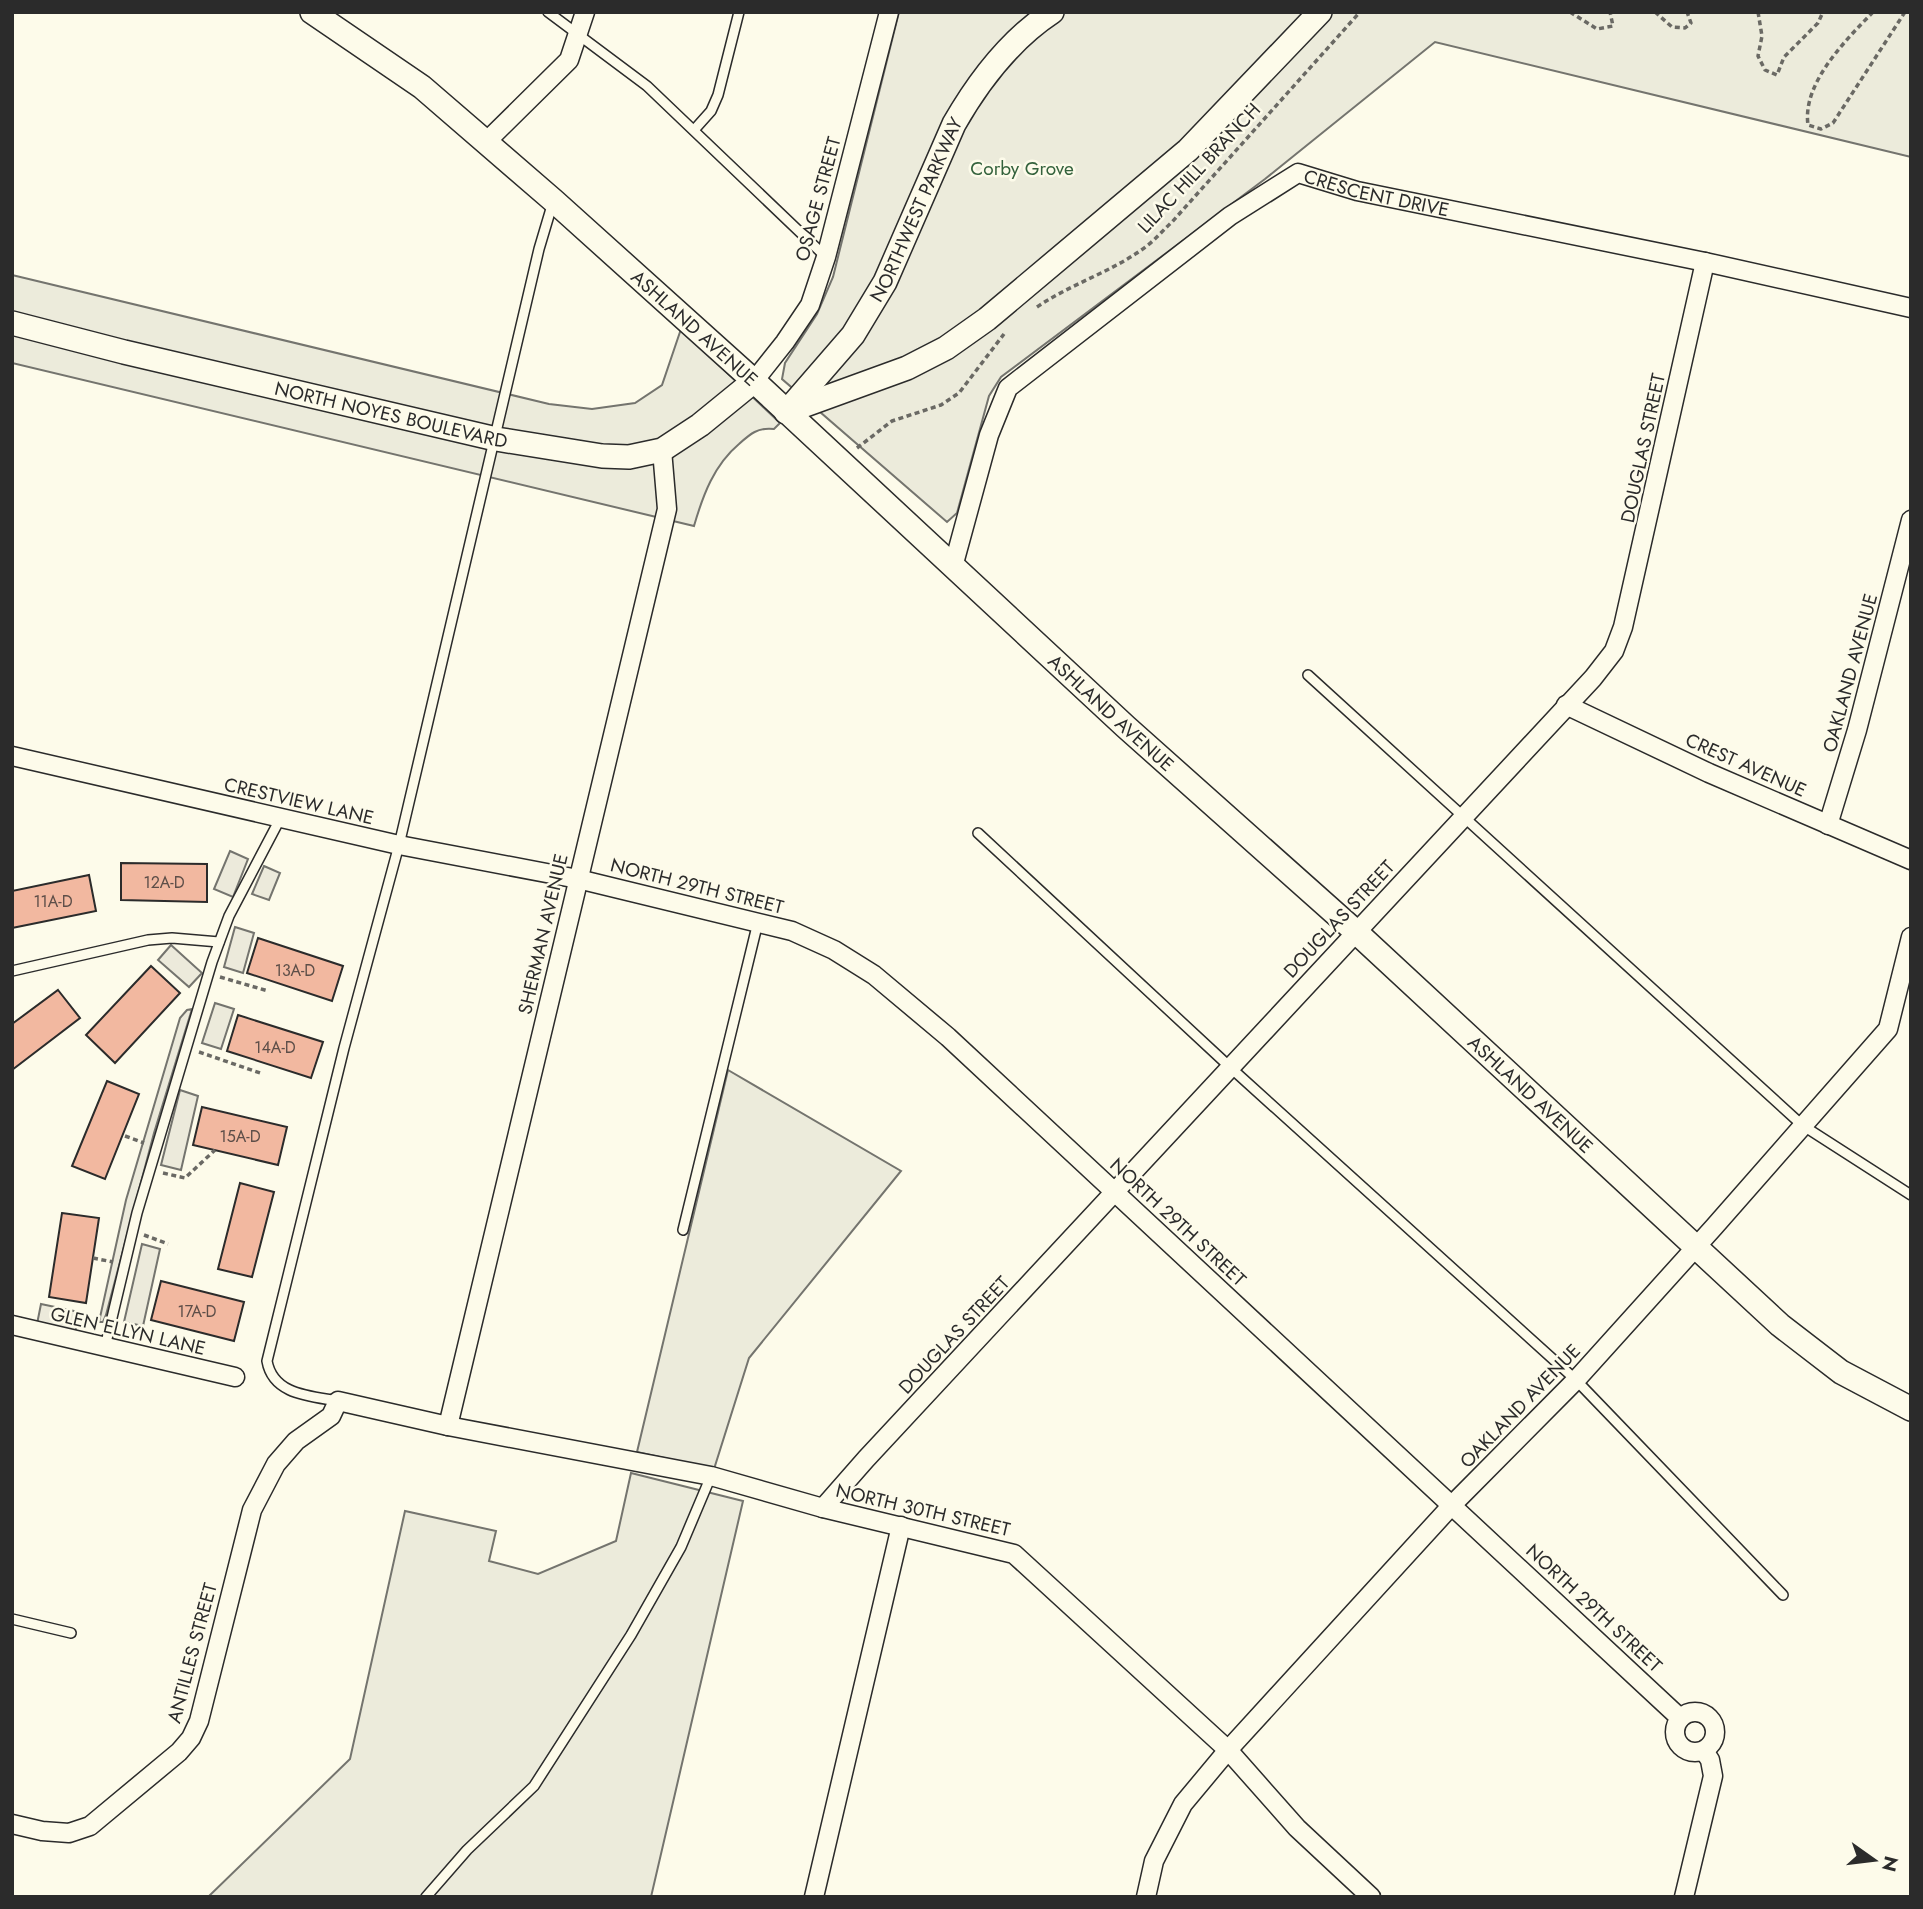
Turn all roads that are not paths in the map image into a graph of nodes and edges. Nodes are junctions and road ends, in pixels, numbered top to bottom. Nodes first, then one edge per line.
1 (312, 12) edge
2 (548, 12) edge
3 (584, 12) edge
4 (739, 12) edge
5 (889, 12) edge
6 (1052, 12) edge
7 (1320, 12) edge
8 (579, 34) junction
9 (694, 130) junction
10 (486, 142) junction
11 (554, 201) junction
12 (826, 257) junction
13 (1705, 262) junction
14 (1911, 308) edge
15 (12, 323) edge
16 (754, 381) junction
17 (786, 412) junction
18 (496, 439) junction
19 (662, 450) junction
20 (1909, 525) edge
21 (953, 567) junction
22 (1308, 675) dead end
23 (1566, 705) junction
24 (12, 756) edge
25 (1462, 818) junction
26 (281, 819) junction
27 (1828, 825) junction
28 (978, 833) dead end
29 (398, 845) junction
30 (1911, 860) edge
31 (578, 879) junction
32 (758, 922) junction
33 (1355, 932) junction
34 (1911, 937) edge
35 (219, 942) junction
36 (12, 971) edge
37 (1905, 986) edge
38 (1231, 1068) junction
39 (1802, 1125) junction
40 (1115, 1192) junction
41 (1911, 1195) edge
42 (683, 1230) dead end
43 (1695, 1248) junction
44 (12, 1325) edge
45 (105, 1347) junction
46 (235, 1377) dead end
47 (1576, 1380) junction
48 (338, 1401) junction
49 (1911, 1409) edge
50 (447, 1426) junction
51 (711, 1476) junction
52 (1452, 1505) junction
53 (823, 1508) junction
54 (901, 1526) junction
55 (1783, 1595) dead end
56 (12, 1619) edge
57 (71, 1633) dead end
58 (1680, 1718) junction
59 (1228, 1750) junction
60 (1704, 1751) junction
61 (12, 1824) edge
62 (426, 1897) edge
63 (814, 1897) edge
64 (1146, 1897) edge
65 (1371, 1897) edge
66 (1684, 1897) edge

1 - 10 street, ASHLAND AVENUE
2 - 8 lane
3 - 8 street
4 - 9 lane
5 - 12 street, OSAGE STREET
6 - 17 street, NORTHWEST PARKWAY
7 - 17 street
8 - 9 lane
8 - 10 street
9 - 12 lane
10 - 11 street, ASHLAND AVENUE
11 - 16 street, ASHLAND AVENUE
11 - 18 lane
12 - 16 street, OSAGE STREET
13 - 14 street, CRESCENT DRIVE
13 - 21 street, CRESCENT DRIVE
13 - 23 street, DOUGLAS STREET
15 - 18 street, NORTH NOYES BOULEVARD
16 - 17 street, ASHLAND AVENUE
16 - 19 street, NORTH NOYES BOULEVARD
17 - 21 street, ASHLAND AVENUE
18 - 19 street, NORTH NOYES BOULEVARD
18 - 29 lane
19 - 31 street, SHERMAN AVENUE
20 - 27 street, OAKLAND AVENUE
21 - 33 street, ASHLAND AVENUE
22 - 25 lane
23 - 25 street, DOUGLAS STREET
23 - 27 street, CREST AVENUE
24 - 26 street, CRESTVIEW LANE
25 - 33 street, DOUGLAS STREET
25 - 39 lane
26 - 29 street, CRESTVIEW LANE
26 - 35 lane
27 - 30 street, CREST AVENUE
28 - 38 lane
29 - 31 street, CRESTVIEW LANE
29 - 48 lane
31 - 32 street, NORTH 29TH STREET
31 - 50 street, SHERMAN AVENUE
32 - 40 street, NORTH 29TH STREET
32 - 42 lane
33 - 38 street, DOUGLAS STREET
33 - 43 street, ASHLAND AVENUE
34 - 37 street, OAKLAND AVENUE
35 - 36 lane
35 - 45 lane
37 - 39 street, OAKLAND AVENUE
38 - 40 street, DOUGLAS STREET
38 - 47 lane
39 - 41 lane
39 - 43 street, OAKLAND AVENUE
40 - 52 street, NORTH 29TH STREET
40 - 53 street, DOUGLAS STREET
43 - 47 street, OAKLAND AVENUE
43 - 49 street, ASHLAND AVENUE
44 - 45 street, GLEN ELLYN LANE
45 - 46 street, GLEN ELLYN LANE
47 - 52 street, OAKLAND AVENUE
47 - 55 lane
48 - 50 street, NORTH 30TH STREET
48 - 61 street, ANTILLES STREET
50 - 51 street, NORTH 30TH STREET
51 - 53 street, NORTH 30TH STREET
51 - 62 lane
52 - 58 street, NORTH 29TH STREET
52 - 59 street, OAKLAND AVENUE
53 - 54 street, NORTH 30TH STREET
54 - 59 street, NORTH 30TH STREET
54 - 63 street
56 - 57 lane
58 - 60 street
58 - 60 street
59 - 64 street, OAKLAND AVENUE
59 - 65 street, NORTH 30TH STREET
60 - 66 street

